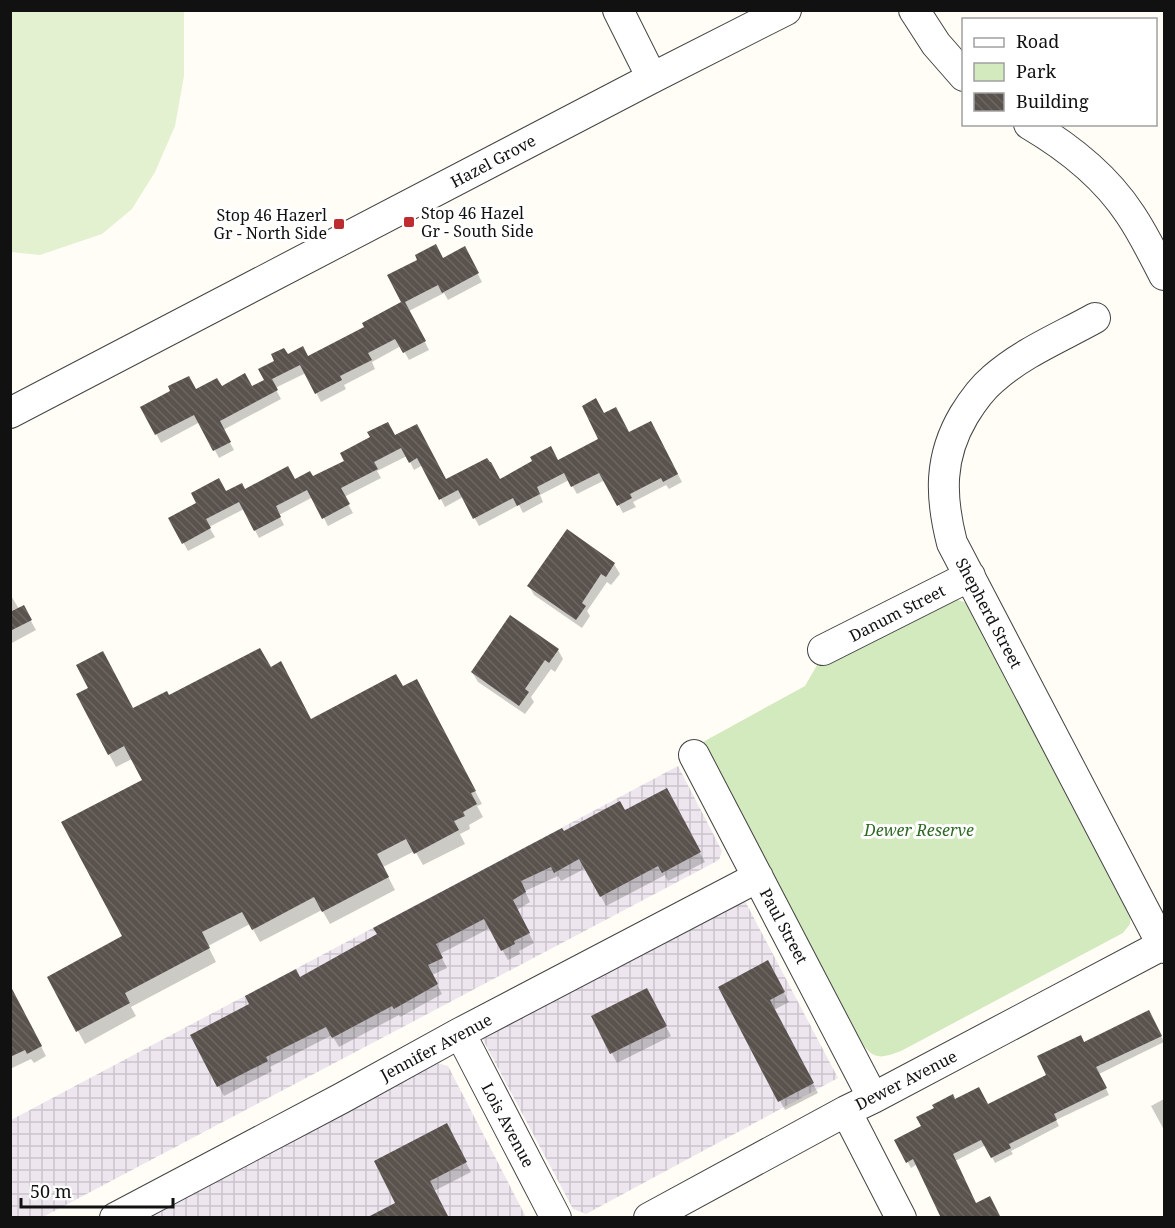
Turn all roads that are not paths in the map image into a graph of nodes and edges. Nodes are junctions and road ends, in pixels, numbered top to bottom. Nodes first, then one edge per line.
1 (618, 10) edge
2 (786, 10) edge
3 (914, 10) edge
4 (962, 75) edge
5 (652, 78) junction
6 (1032, 126) edge
7 (1164, 275) edge
8 (1095, 318) dead end
9 (10, 413) edge
10 (970, 576) junction
11 (824, 650) dead end
12 (694, 755) dead end
13 (758, 877) junction
14 (1164, 946) edge
15 (460, 1033) junction
16 (873, 1098) junction
17 (846, 1111) junction
18 (115, 1218) edge
19 (556, 1218) edge
20 (649, 1218) edge
21 (901, 1218) edge

1 - 5 street
2 - 5 street, Hazel Grove
3 - 4 street
5 - 9 street, Hazel Grove
6 - 7 street
8 - 10 street, Shepherd Street
10 - 11 street, Danum Street
10 - 14 street, Shepherd Street
12 - 13 street, Paul Street
13 - 15 street, Jennifer Avenue
13 - 16 street, Paul Street
14 - 16 street, Dewer Avenue
15 - 18 street, Jennifer Avenue
15 - 19 street, Lois Avenue
16 - 17 street, Dewer Avenue
17 - 20 street, Dewer Avenue
17 - 21 street

